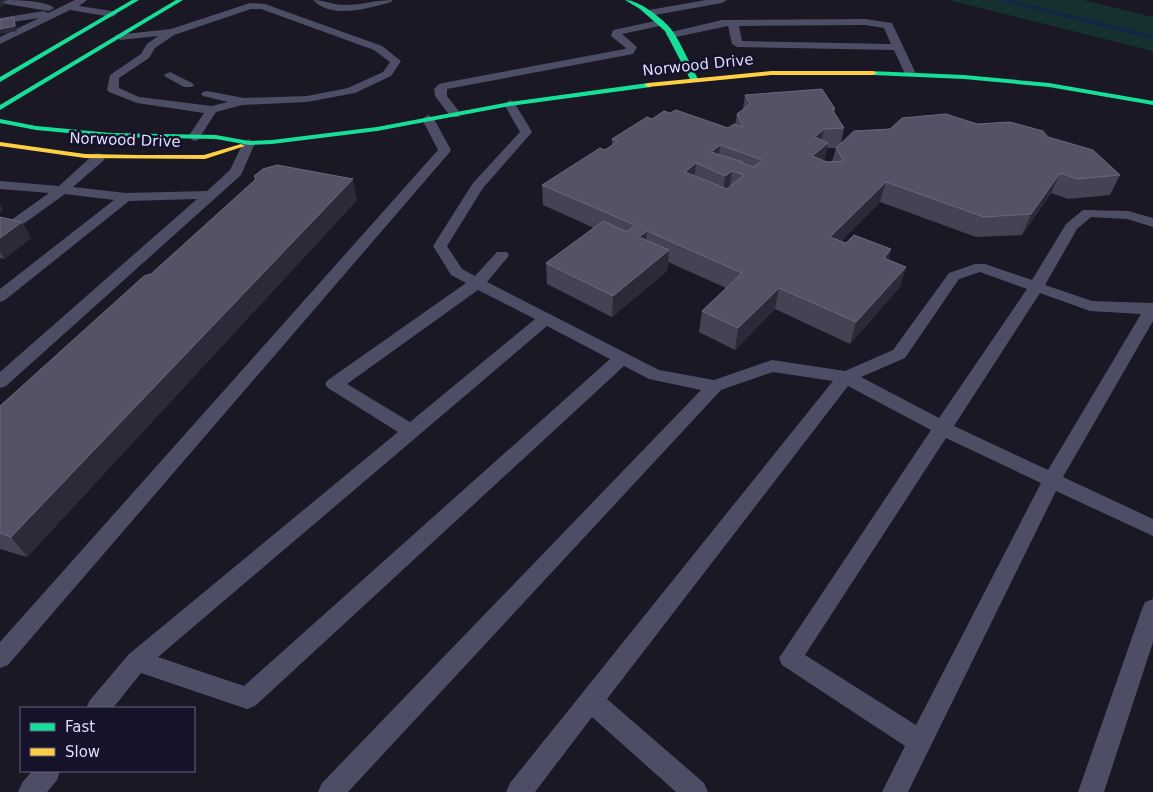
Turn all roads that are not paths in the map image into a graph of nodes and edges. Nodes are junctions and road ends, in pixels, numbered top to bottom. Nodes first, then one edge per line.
1 (42, 0) edge
2 (82, 0) edge
3 (136, 0) edge
4 (180, 0) edge
5 (318, 0) edge
6 (388, 0) edge
7 (628, 0) edge
8 (722, 0) edge
9 (6, 1) edge
10 (66, 9) junction
11 (649, 13) junction
12 (112, 14) junction
13 (0, 21) edge
14 (660, 23) junction
15 (733, 23) junction
16 (172, 32) junction
17 (671, 35) junction
18 (5, 37) edge
19 (120, 37) junction
20 (897, 47) junction
21 (910, 74) junction
22 (170, 75) dead end
23 (694, 79) junction
24 (0, 80) edge
25 (188, 85) dead end
26 (207, 94) dead end
27 (241, 102) junction
28 (1153, 103) edge
29 (510, 104) junction
30 (0, 108) edge
31 (212, 110) junction
32 (455, 114) junction
33 (428, 119) junction
34 (0, 121) edge
35 (194, 137) junction
36 (249, 143) junction
37 (0, 144) edge
38 (99, 156) junction
39 (0, 185) edge
40 (62, 190) junction
41 (209, 196) junction
42 (126, 197) junction
43 (1153, 223) edge
44 (3, 232) edge
45 (502, 255) dead end
46 (477, 282) junction
47 (1036, 287) junction
48 (0, 297) edge
49 (1153, 308) edge
50 (545, 318) junction
51 (622, 358) junction
52 (7, 368) edge
53 (846, 377) junction
54 (0, 382) edge
55 (715, 386) junction
56 (942, 428) junction
57 (411, 431) junction
58 (1052, 480) junction
59 (1153, 528) edge
60 (1153, 609) edge
61 (0, 658) edge
62 (137, 661) junction
63 (590, 700) junction
64 (99, 707) edge
65 (920, 742) junction
66 (47, 772) edge
67 (31, 792) edge
68 (331, 792) edge
69 (519, 792) edge
70 (695, 792) edge
71 (895, 792) edge
72 (1091, 792) edge

1 - 10 lane
2 - 10 lane
3 - 12 main road
4 - 19 main road
5 - 6 lane
7 - 11 main road
8 - 11 lane
9 - 10 lane
10 - 12 lane
10 - 13 lane
10 - 18 lane
11 - 14 main road
12 - 24 main road
14 - 17 main road
14 - 32 lane
15 - 17 lane
15 - 20 lane
15 - 20 lane
16 - 19 lane
16 - 27 lane
16 - 31 lane
17 - 23 main road
19 - 30 main road
20 - 21 lane
21 - 23 main road, Norwood Drive
21 - 28 main road, Norwood Drive
22 - 25 lane
23 - 29 main road, Norwood Drive
26 - 27 lane
27 - 31 lane
29 - 32 main road, Norwood Drive
29 - 46 lane
31 - 35 lane
32 - 33 main road, Norwood Drive
33 - 36 main road, Norwood Drive
33 - 61 lane
34 - 35 main road, Norwood Drive
35 - 36 main road, Norwood Drive
36 - 38 main road, Norwood Drive
36 - 41 lane
37 - 38 main road, Norwood Drive
38 - 40 lane
39 - 40 lane
40 - 42 lane
40 - 44 lane
41 - 42 lane
41 - 52 lane
42 - 48 lane
43 - 47 lane
45 - 46 lane
46 - 50 lane
46 - 57 lane
47 - 49 lane
47 - 53 lane
47 - 56 lane
49 - 58 lane
50 - 51 lane
50 - 57 lane
51 - 55 lane
51 - 62 lane
52 - 54 lane
53 - 55 lane
53 - 56 lane
53 - 63 lane
55 - 68 lane
56 - 58 lane
56 - 65 lane
57 - 62 lane
58 - 59 lane
58 - 65 lane
60 - 72 lane
62 - 64 lane
63 - 69 lane
63 - 70 lane
65 - 71 lane
66 - 67 lane

